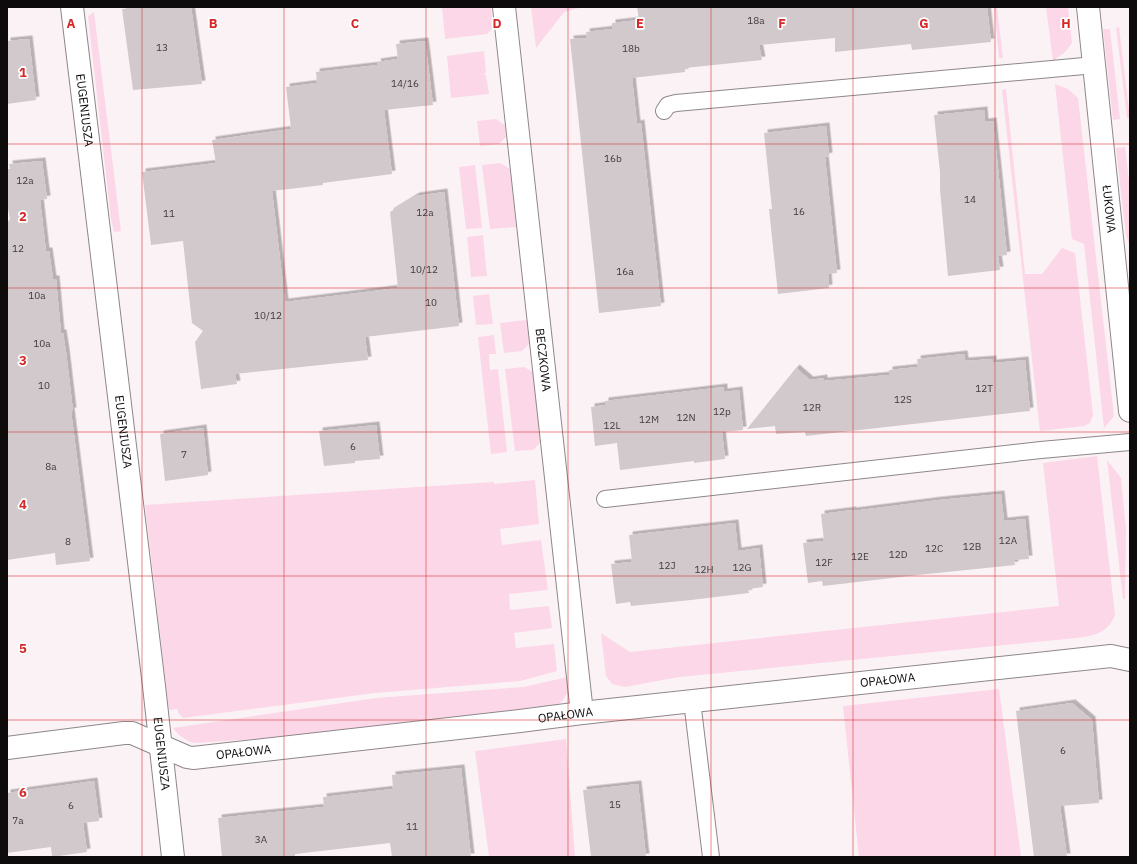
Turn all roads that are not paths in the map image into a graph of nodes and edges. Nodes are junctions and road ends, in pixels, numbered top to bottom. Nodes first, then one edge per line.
1 (72, 7) edge
2 (504, 7) edge
3 (1088, 7) edge
4 (1095, 65) junction
5 (664, 111) dead end
6 (1123, 279) edge
7 (1130, 411) edge
8 (1130, 442) edge
9 (605, 499) dead end
10 (1130, 660) edge
11 (692, 701) junction
12 (582, 713) junction
13 (161, 745) junction
14 (7, 748) edge
15 (173, 857) edge
16 (711, 857) edge

1 - 13 street, EUGENIUSZA
2 - 12 street, BECZKOWA
3 - 4 street, ŁUKOWA
4 - 5 lane
4 - 6 street, ŁUKOWA
6 - 7 street, ŁUKOWA
8 - 9 lane
10 - 11 street, OPAŁOWA
11 - 12 street, OPAŁOWA
11 - 16 lane
12 - 13 street, OPAŁOWA
13 - 14 street, OPAŁOWA
13 - 15 street, EUGENIUSZA

